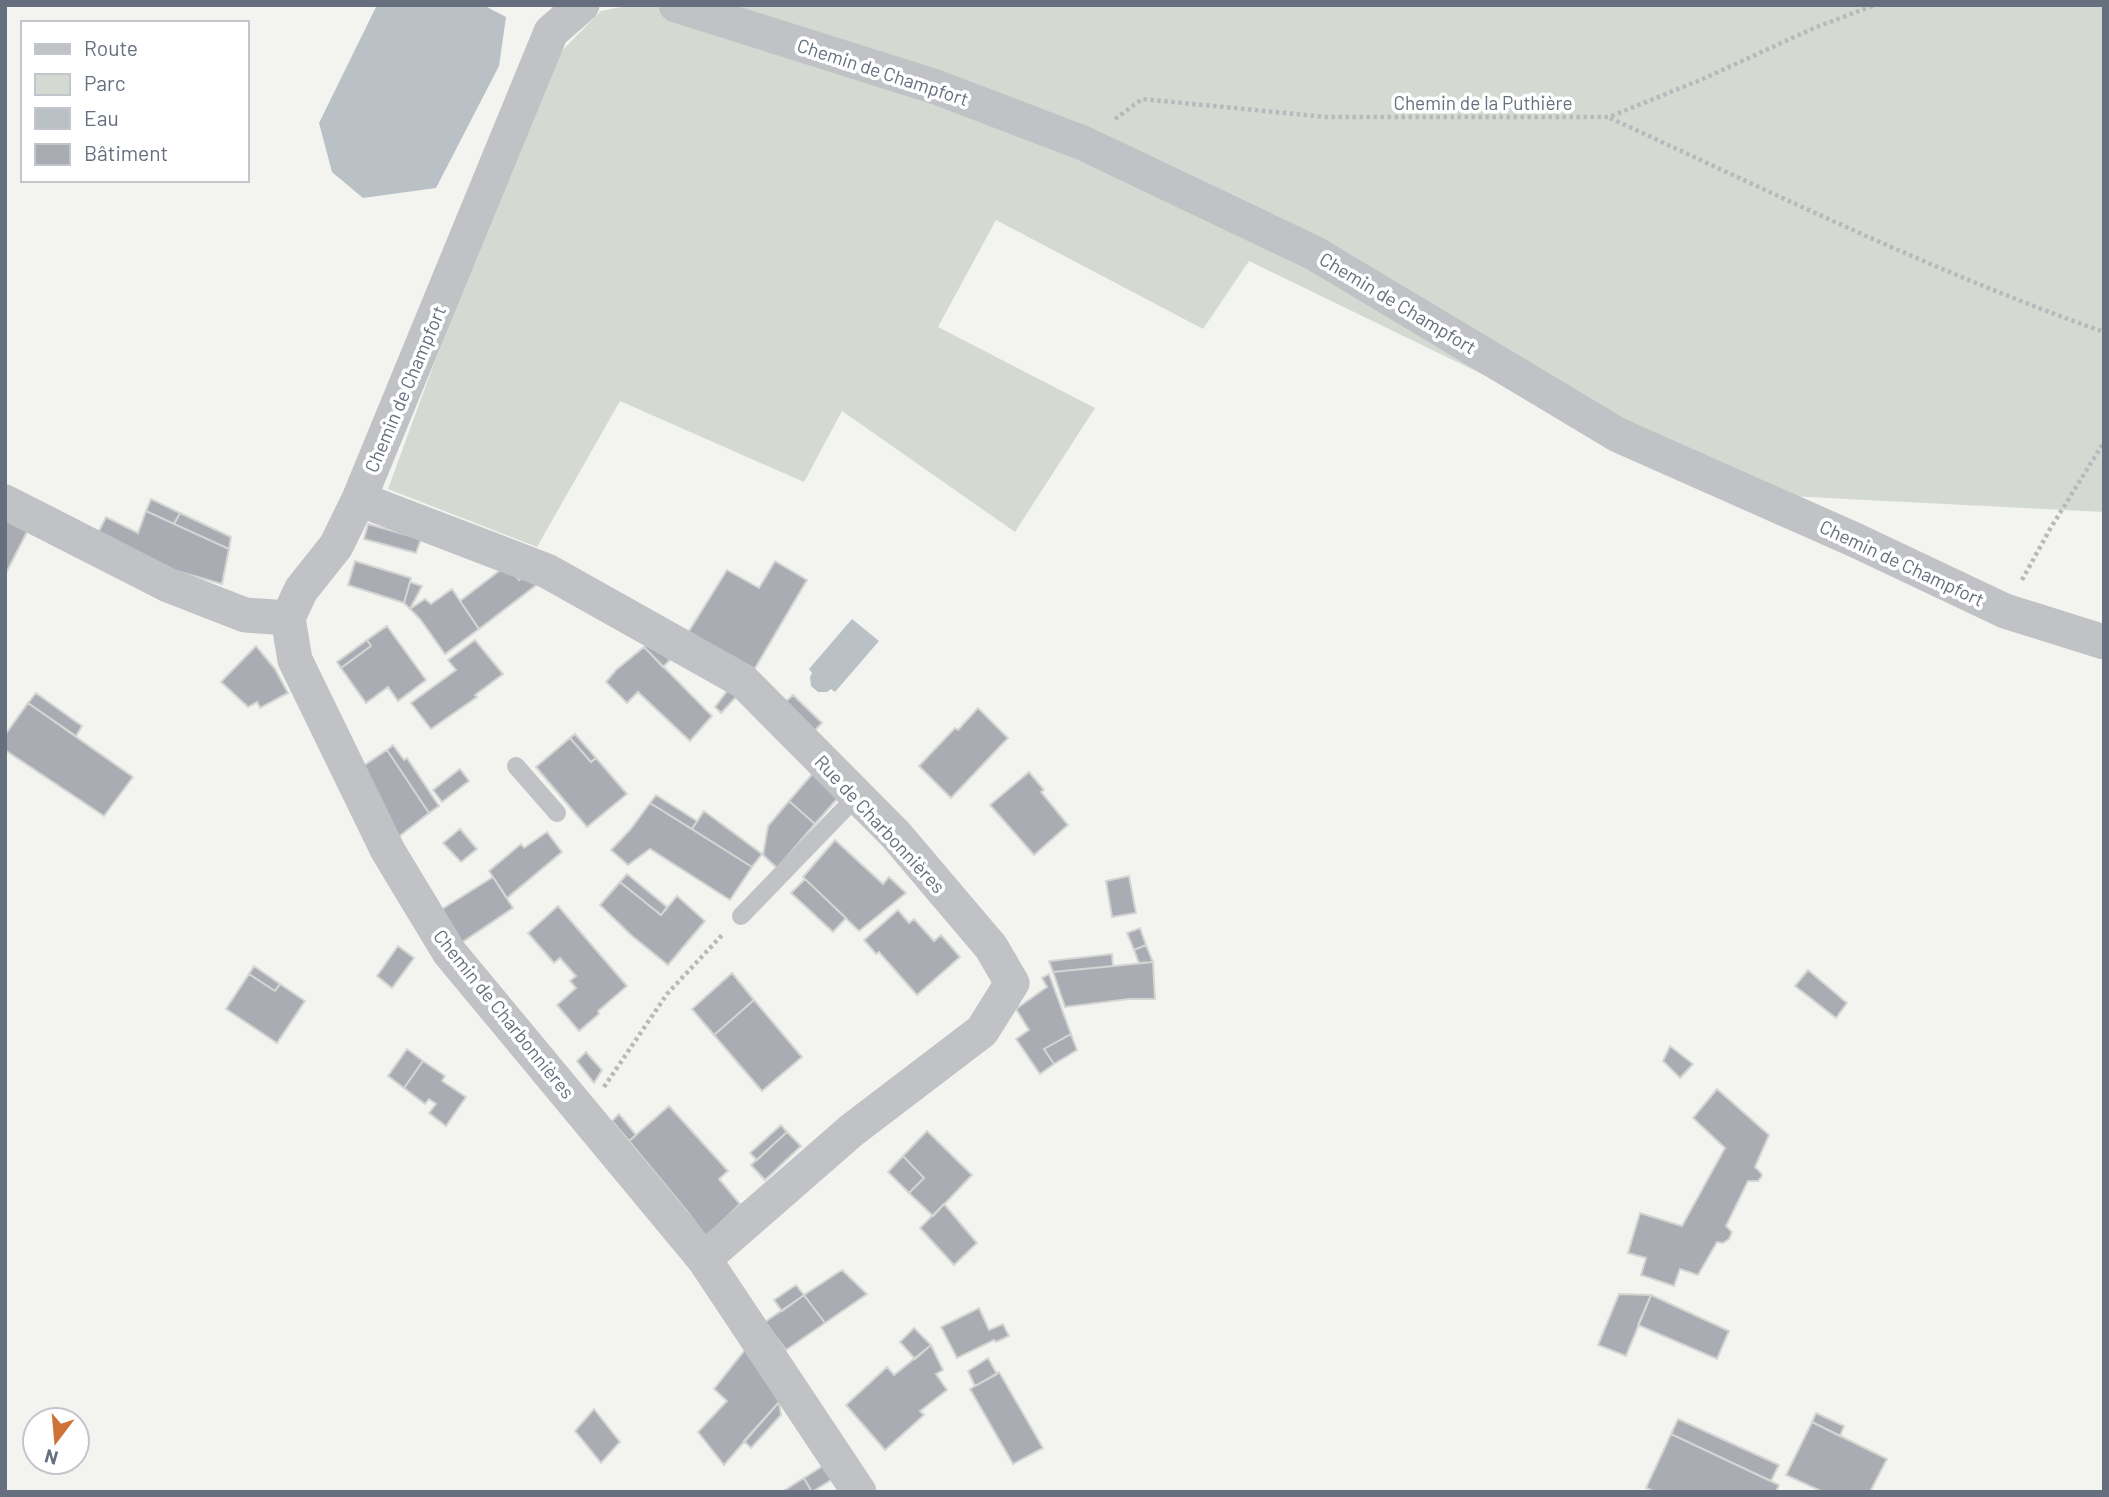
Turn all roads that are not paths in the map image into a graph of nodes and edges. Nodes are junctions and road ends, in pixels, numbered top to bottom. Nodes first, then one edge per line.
1 (582, 5) edge
2 (676, 5) edge
3 (359, 499) junction
4 (5, 502) edge
5 (288, 618) junction
6 (2104, 642) edge
7 (516, 766) dead end
8 (858, 796) junction
9 (557, 813) dead end
10 (741, 916) road end
11 (704, 1259) junction
12 (859, 1492) edge

1 - 3 street, Chemin de Champfort
2 - 6 street, Chemin de Champfort
3 - 5 street, Chemin de Champfort
3 - 8 street, Rue de Charbonnières
4 - 5 street
5 - 11 street, Chemin de Charbonnières
7 - 9 lane
8 - 10 lane
8 - 11 street, Rue de Charbonnières
11 - 12 street, Chemin de Charbonnières

